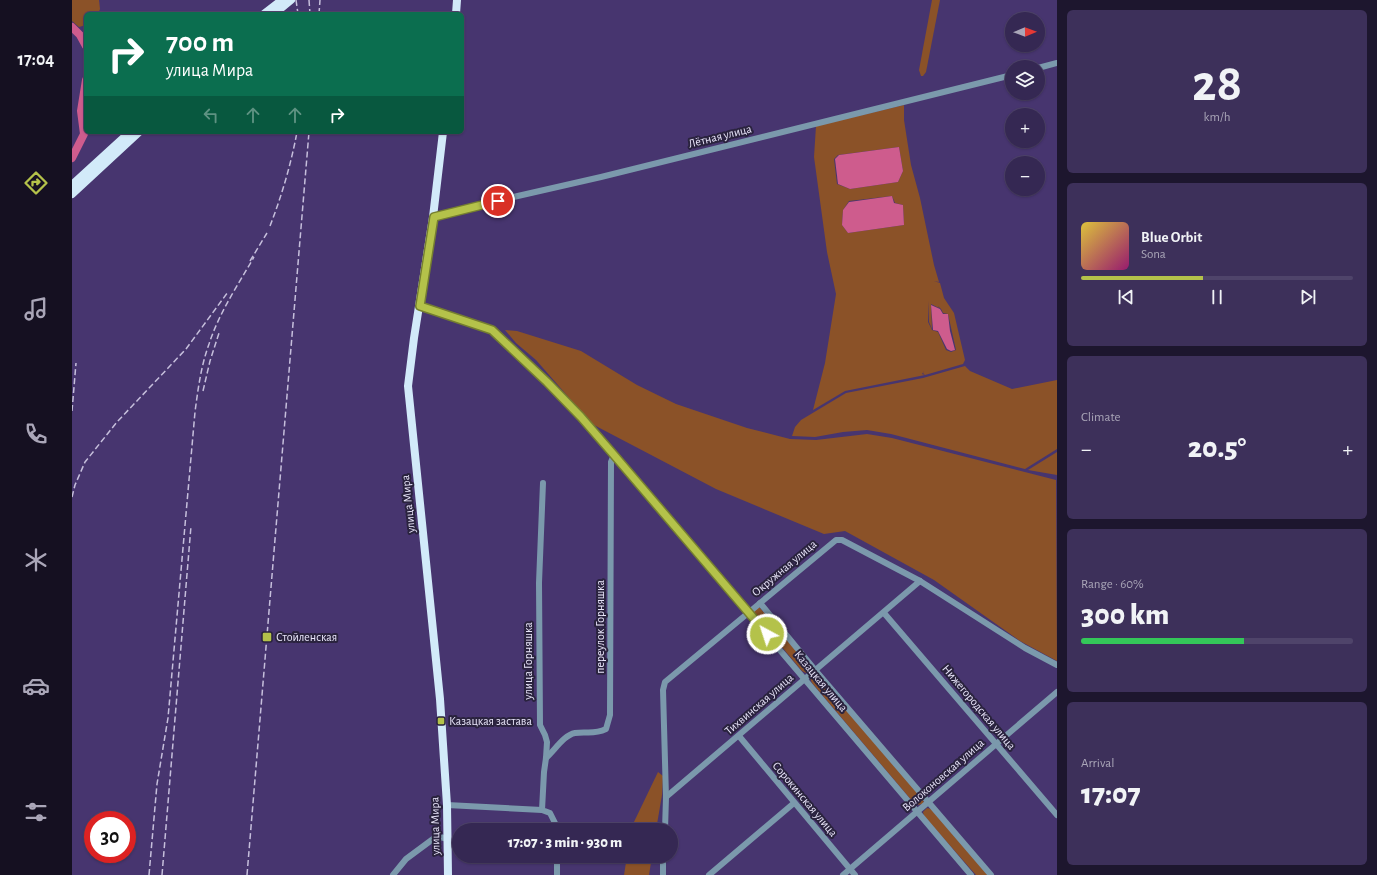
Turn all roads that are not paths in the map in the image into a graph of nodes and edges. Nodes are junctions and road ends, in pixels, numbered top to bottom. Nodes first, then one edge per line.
1 (282, 0) edge
2 (291, 0) edge
3 (457, 0) edge
4 (267, 12) edge
5 (276, 12) edge
6 (456, 12) edge
7 (1057, 64) edge
8 (1045, 67) edge
9 (1005, 77) edge
10 (128, 134) edge
11 (137, 134) edge
12 (443, 134) edge
13 (72, 185) edge
14 (72, 194) edge
15 (434, 217) junction
16 (420, 306) junction
17 (614, 455) junction
18 (543, 483) dead end
19 (920, 582) junction
20 (760, 603) junction
21 (748, 612) junction
22 (884, 613) junction
23 (1057, 665) edge
24 (815, 670) junction
25 (805, 679) junction
26 (1057, 692) edge
27 (739, 736) junction
28 (996, 744) junction
29 (546, 758) junction
30 (666, 797) junction
31 (929, 802) junction
32 (794, 803) junction
33 (447, 805) junction
34 (542, 810) junction
35 (1056, 811) edge
36 (917, 812) junction
37 (555, 823) edge
38 (665, 823) edge
39 (448, 840) junction
40 (557, 863) edge
41 (663, 863) edge
42 (850, 869) junction
43 (393, 875) edge
44 (448, 875) edge
45 (557, 875) edge
46 (663, 875) edge
47 (709, 875) edge
48 (843, 875) edge
49 (855, 875) edge
50 (971, 875) edge
51 (991, 875) edge

1 - 4 main road
2 - 5 main road
3 - 6 main road
7 - 8 street
9 - 15 street, Лётная улица
10 - 13 main road
11 - 14 main road
12 - 15 main road, улица Мира
15 - 16 main road, улица Мира
16 - 17 street, Казацкая улица
16 - 33 main road, улица Мира
17 - 21 street, Казацкая улица
17 - 29 street, переулок Горняшка
18 - 29 street, улица Горняшка
19 - 20 street, Окружная улица
19 - 22 street, Тихвинская улица
19 - 23 street, Окружная улица
20 - 21 street, Окружная улица
20 - 24 street, Казацкая улица
21 - 25 street, Казацкая улица
21 - 30 street, Окружная улица
22 - 24 street, Тихвинская улица
22 - 28 street, Нижегородская улица
24 - 25 street, Тихвинская улица
24 - 31 street, Казацкая улица
25 - 27 street, Тихвинская улица
25 - 36 street, Казацкая улица
26 - 28 street, Волоконовская улица
27 - 30 street, Тихвинская улица
27 - 32 street, Сорокинская улица
28 - 31 street, Волоконовская улица
28 - 35 street, Нижегородская улица
29 - 34 street, улица Горняшка
30 - 38 street, Окружная улица
31 - 36 street, Волоконовская улица
31 - 51 street, Казацкая улица
32 - 42 street, Сорокинская улица
32 - 47 street
33 - 34 street
33 - 39 main road, улица Мира
34 - 37 street
36 - 42 street, Волоконовская улица
36 - 50 street, Казацкая улица
39 - 43 street
39 - 44 main road, улица Мира
40 - 45 street
41 - 46 street
42 - 48 street, Волоконовская улица
42 - 49 street, Сорокинская улица

